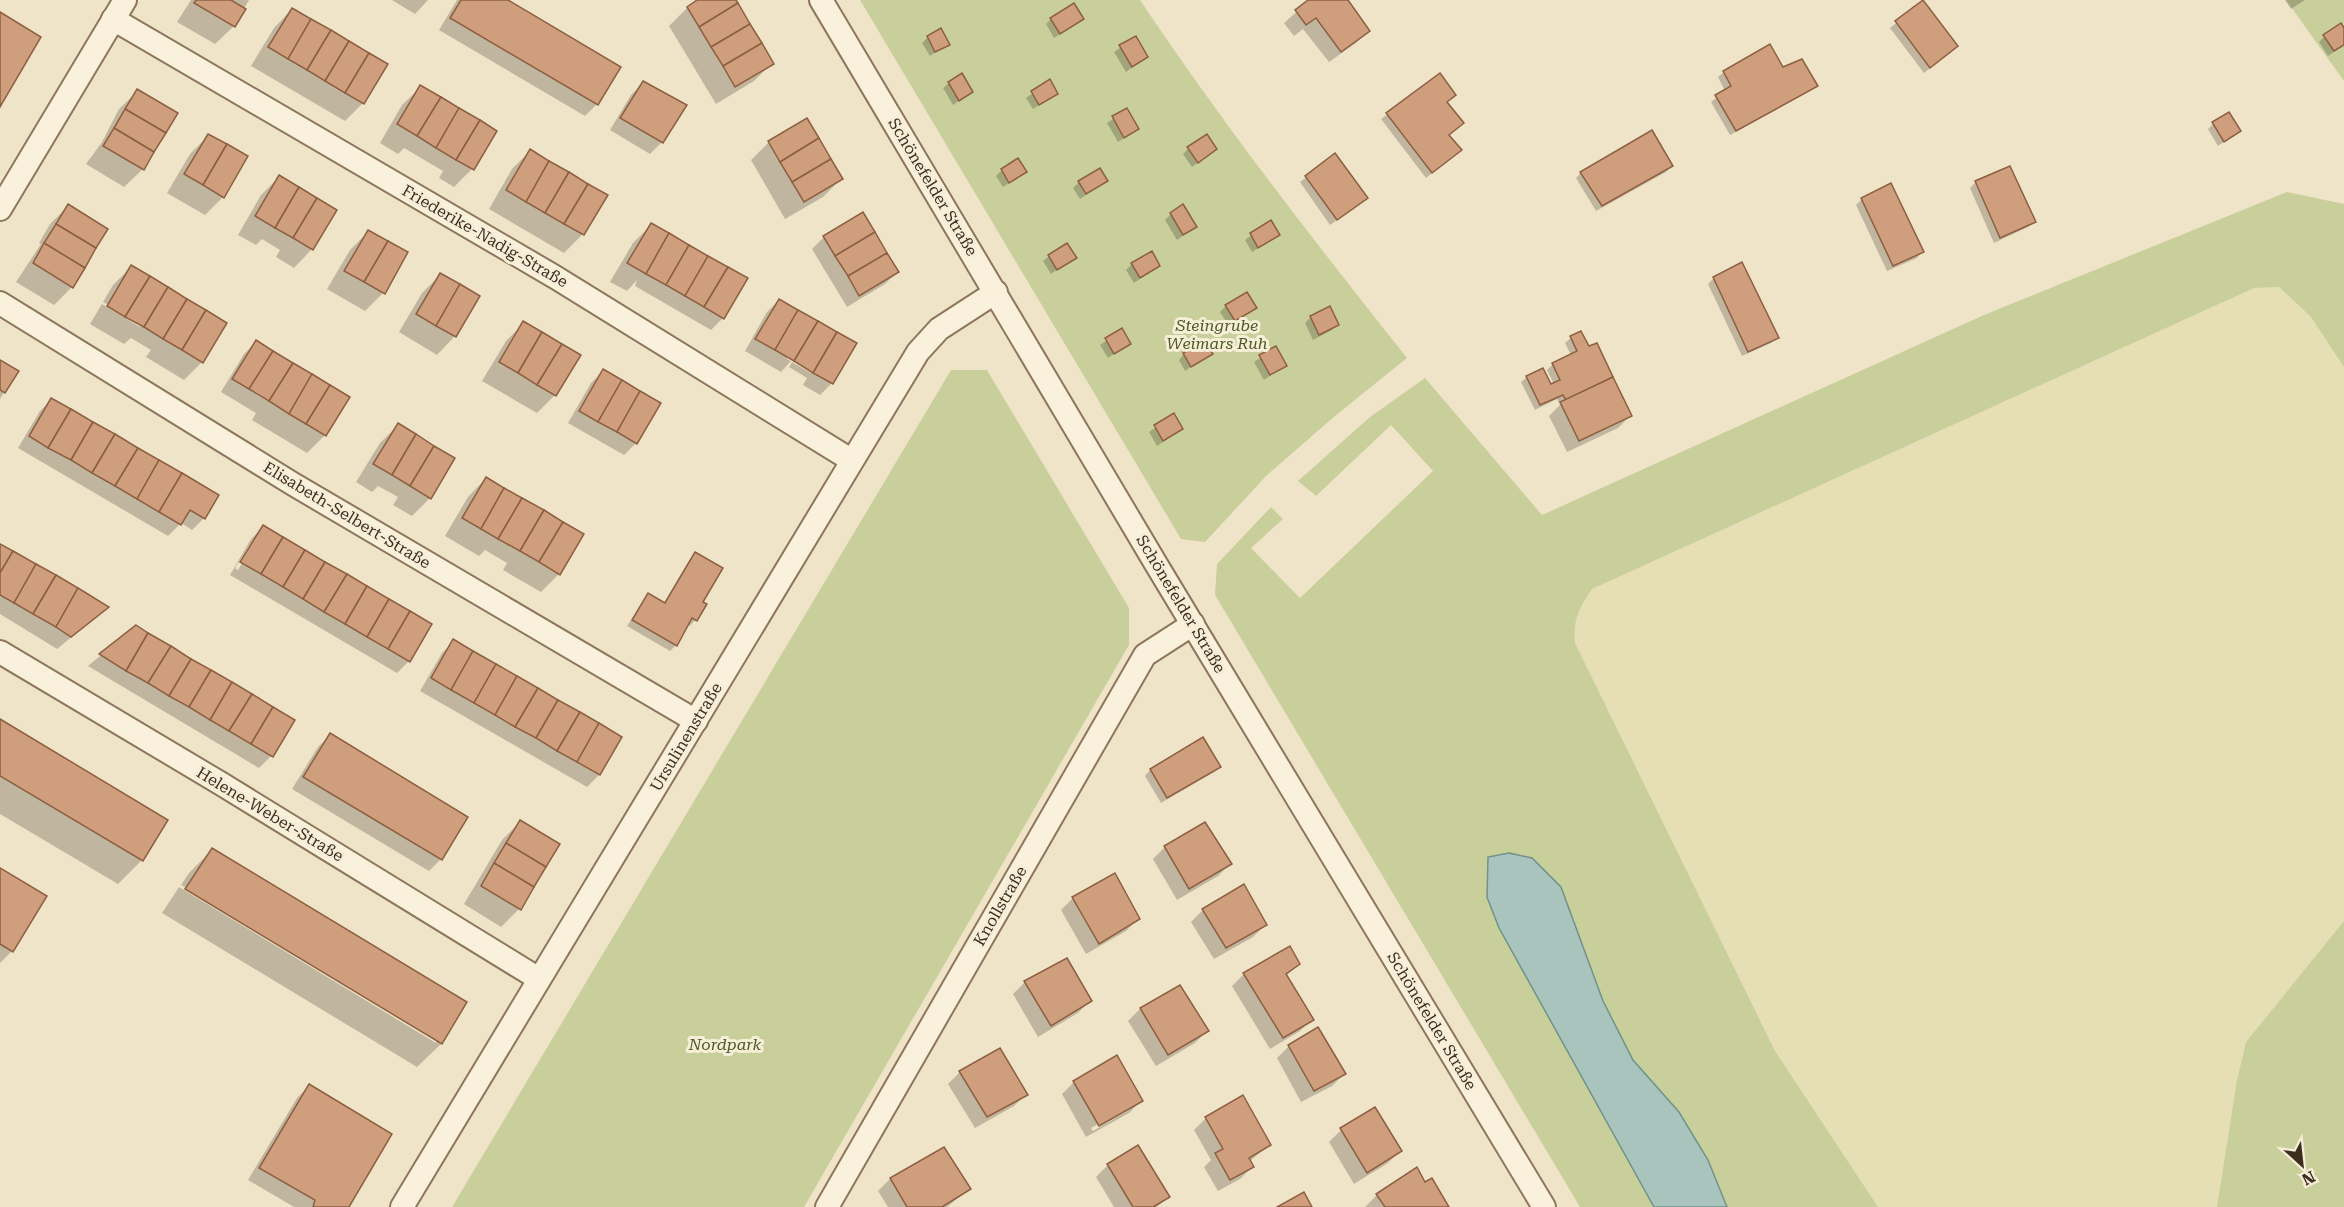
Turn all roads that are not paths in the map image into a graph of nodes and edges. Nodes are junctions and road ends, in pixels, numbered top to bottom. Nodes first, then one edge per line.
1 (125, 0) edge
2 (821, 0) edge
3 (113, 20) junction
4 (0, 209) edge
5 (996, 292) junction
6 (0, 303) edge
7 (851, 460) junction
8 (1193, 624) junction
9 (0, 652) edge
10 (696, 721) junction
11 (539, 979) junction
12 (402, 1207) edge
13 (827, 1207) edge
14 (1544, 1207) edge

1 - 3 street
2 - 5 street, Schönefelder Straße
3 - 4 street
3 - 7 street, Friederike-Nadig-Straße
5 - 7 street, Ursulinenstraße
5 - 8 street, Schönefelder Straße
6 - 10 street, Elisabeth-Selbert-Straße
7 - 10 street, Ursulinenstraße
8 - 13 street, Knollstraße
8 - 14 street, Schönefelder Straße
9 - 11 street, Helene-Weber-Straße
10 - 11 street, Ursulinenstraße
11 - 12 street, Ursulinenstraße

